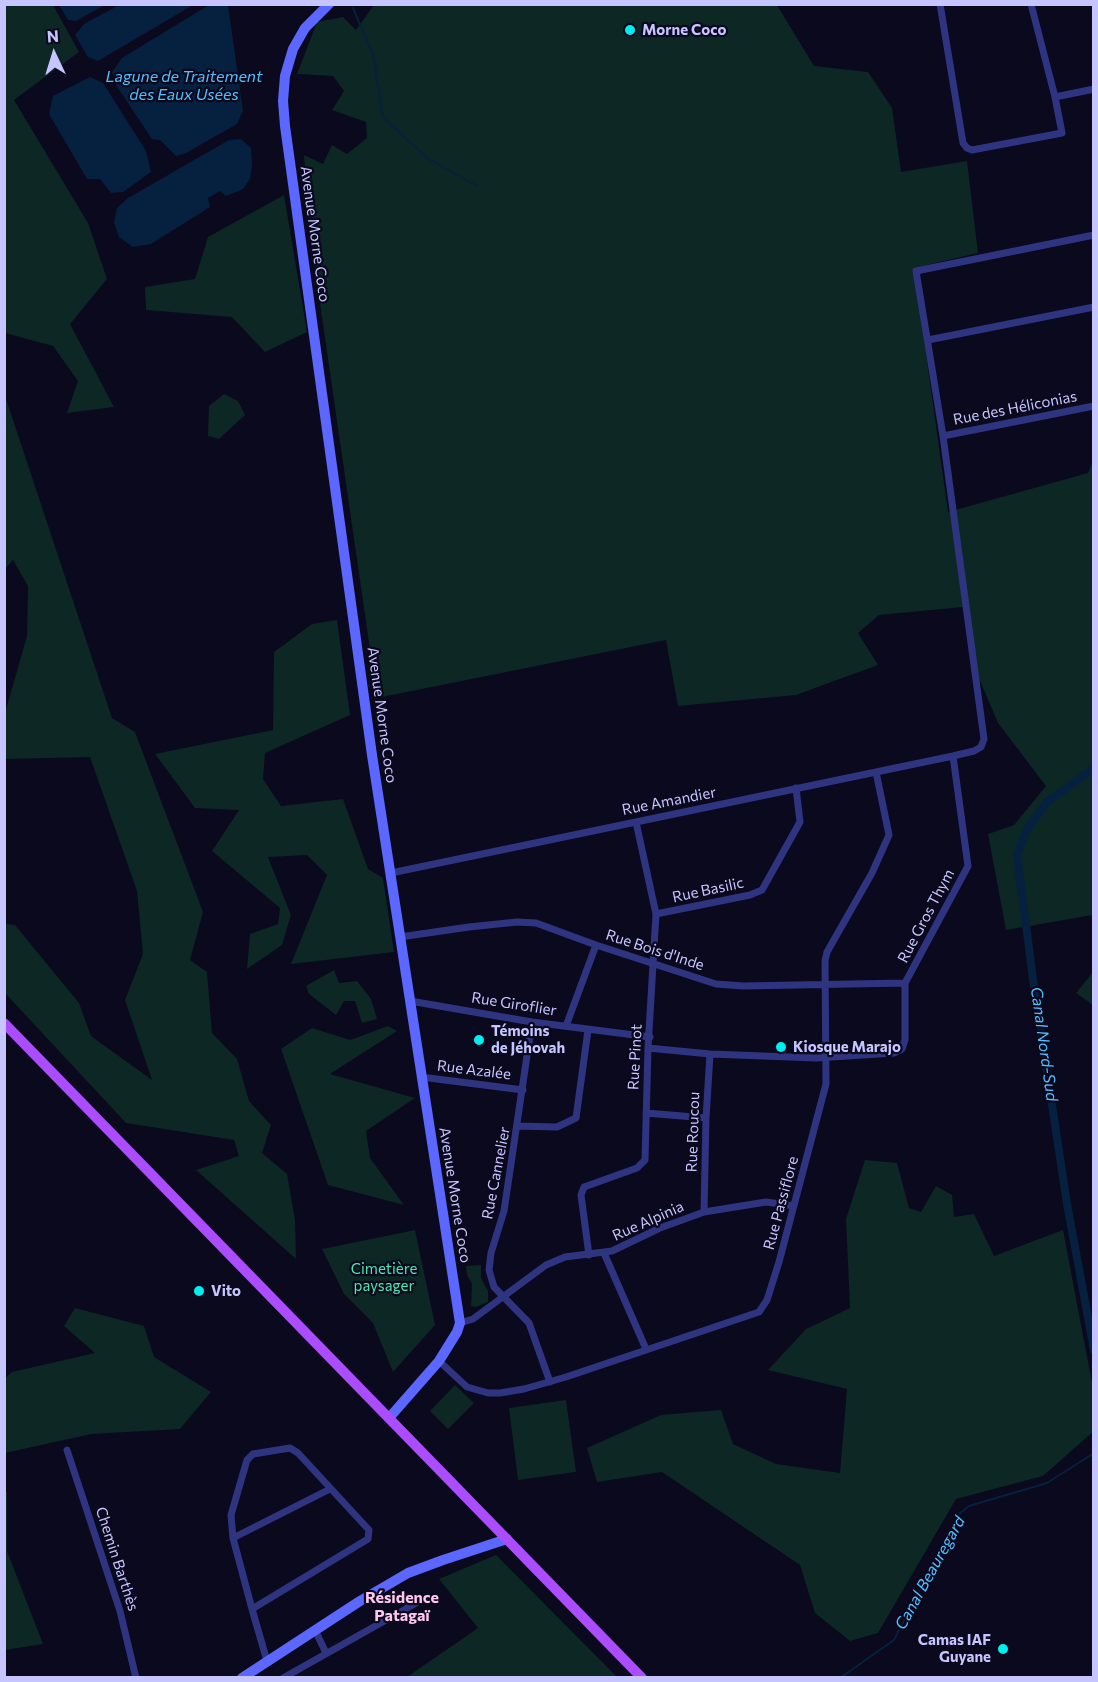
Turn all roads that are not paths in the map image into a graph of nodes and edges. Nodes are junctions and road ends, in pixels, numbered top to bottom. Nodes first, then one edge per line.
1 (328, 4) edge
2 (940, 4) edge
3 (1031, 4) edge
4 (1094, 88) edge
5 (1055, 97) junction
6 (1094, 236) edge
7 (1094, 307) edge
8 (928, 340) junction
9 (1094, 406) edge
10 (942, 436) junction
11 (953, 756) junction
12 (876, 772) junction
13 (796, 788) junction
14 (636, 822) junction
15 (391, 873) junction
16 (656, 914) junction
17 (400, 937) junction
18 (596, 945) junction
19 (654, 964) junction
20 (905, 983) junction
21 (825, 984) junction
22 (410, 1001) junction
23 (532, 1022) junction
24 (4, 1023) edge
25 (566, 1026) junction
26 (588, 1030) junction
27 (650, 1037) junction
28 (648, 1048) junction
29 (710, 1054) junction
30 (825, 1058) junction
31 (421, 1077) junction
32 (523, 1090) junction
33 (646, 1113) junction
34 (706, 1118) junction
35 (518, 1126) junction
36 (794, 1206) junction
37 (704, 1212) junction
38 (604, 1253) junction
39 (589, 1255) junction
40 (502, 1297) junction
41 (460, 1323) junction
42 (646, 1349) junction
43 (439, 1360) junction
44 (550, 1382) junction
45 (389, 1418) junction
46 (67, 1450) dead end
47 (330, 1489) junction
48 (233, 1538) junction
49 (507, 1539) junction
50 (418, 1602) dead end
51 (252, 1609) junction
52 (315, 1630) junction
53 (326, 1653) junction
54 (267, 1660) junction
55 (136, 1677) edge
56 (242, 1677) edge
57 (284, 1677) edge
58 (642, 1677) edge

1 - 15 street, Avenue Morne Coco
2 - 5 street
3 - 5 street
4 - 5 street
6 - 8 street, Rue Amandier
7 - 8 street
8 - 10 street, Rue Amandier
9 - 10 street, Rue des Héliconias
10 - 11 street, Rue Amandier
11 - 12 street, Rue Amandier
11 - 20 street, Rue Gros Thym
12 - 13 street, Rue Amandier
12 - 21 street, Rue Passiflore
13 - 14 street, Rue Amandier
13 - 16 street, Rue Basilic
14 - 15 street, Rue Amandier
14 - 16 street, Rue Pinot
15 - 17 street, Avenue Morne Coco
16 - 19 street, Rue Pinot
17 - 18 street, Rue Bois d'Inde
17 - 22 street, Avenue Morne Coco
18 - 19 street, Rue Bois d'Inde
18 - 25 street
19 - 21 street, Rue Bois d'Inde
19 - 27 street, Rue Pinot
20 - 21 street, Rue Bois d'Inde
20 - 30 street, Rue Gros Thym
21 - 30 street, Rue Passiflore
22 - 23 street, Rue Giroflier
22 - 31 street, Avenue Morne Coco
23 - 25 street, Rue Giroflier
23 - 32 street, Rue Cannelier
24 - 45 main road
25 - 26 street, Rue Giroflier
26 - 27 street, Rue Giroflier
26 - 35 street
27 - 28 street, Rue Pinot
28 - 29 street, Rue Gros Thym
28 - 33 street, Rue Pinot
29 - 30 street, Rue Gros Thym
29 - 34 street, Rue Roucou
30 - 36 street, Rue Passiflore
31 - 32 street, Rue Azalée
31 - 41 street, Avenue Morne Coco
32 - 35 street, Rue Cannelier
33 - 34 street
33 - 39 street, Rue Pinot
34 - 37 street, Rue Roucou
35 - 40 street, Rue Cannelier
36 - 37 street, Rue Alpinia
36 - 42 street, Rue Passiflore
37 - 38 street, Rue Alpinia
38 - 39 street, Rue Alpinia
38 - 42 street
39 - 40 street, Rue Alpinia
40 - 41 street, Rue Alpinia
40 - 44 street, Rue Cannelier
41 - 43 street
42 - 44 street, Rue Passiflore
43 - 44 street, Rue Passiflore
43 - 45 street
45 - 49 main road
46 - 55 street, Chemin Barthès
47 - 48 street
47 - 48 street
47 - 51 street
48 - 51 street
49 - 52 street
49 - 58 main road
50 - 53 street
51 - 54 street
52 - 53 street
52 - 54 street
53 - 57 street
54 - 56 street

